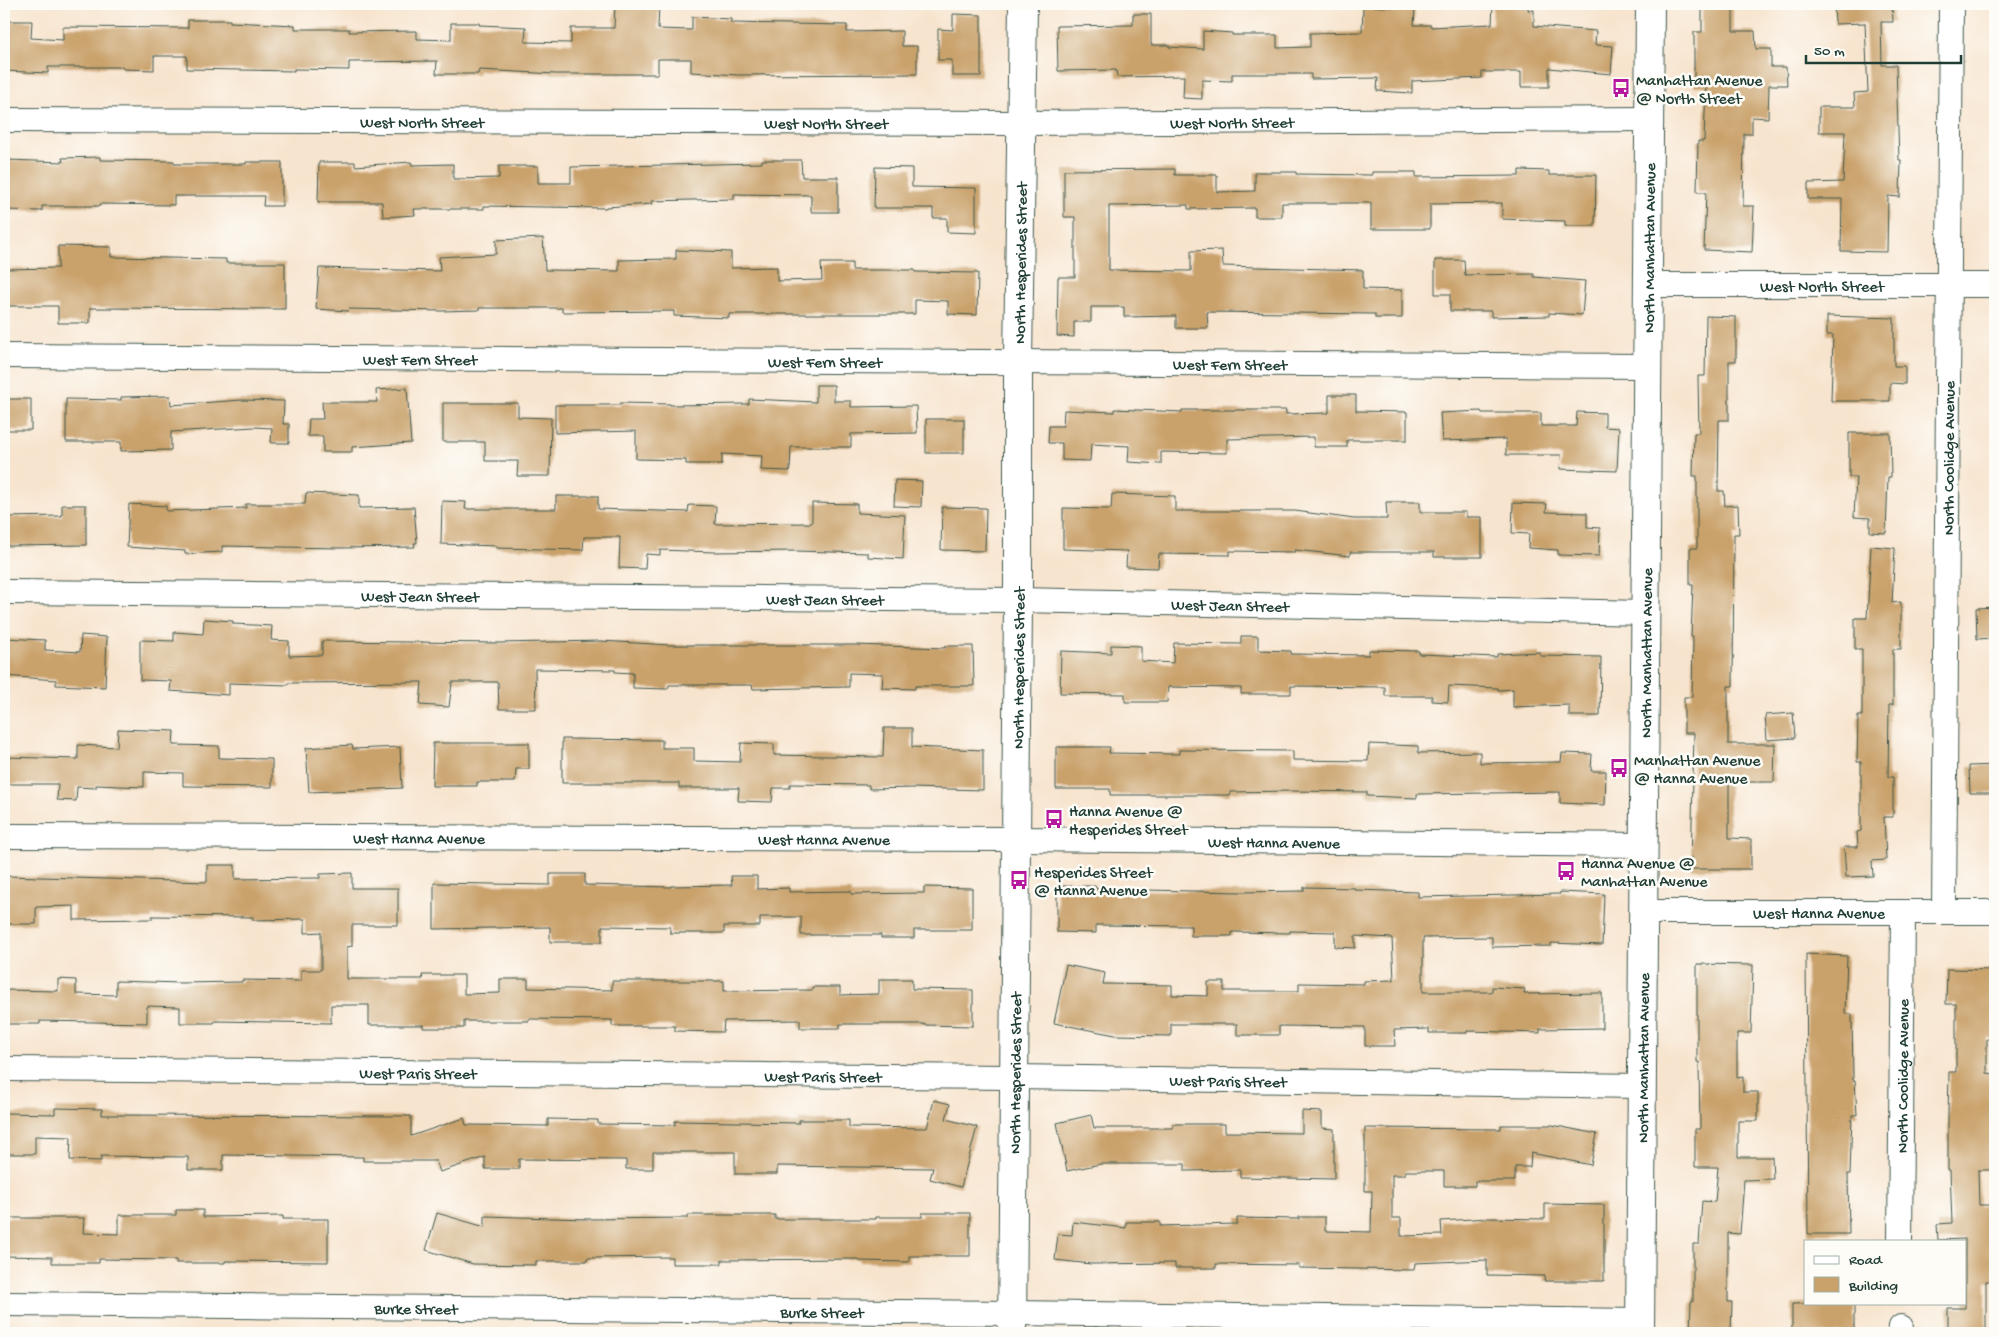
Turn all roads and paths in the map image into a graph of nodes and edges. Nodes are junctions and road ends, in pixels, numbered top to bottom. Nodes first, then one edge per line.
1 (1023, 4) edge
2 (1650, 4) edge
3 (1951, 4) edge
4 (1649, 119) junction
5 (4, 120) edge
6 (1021, 124) junction
7 (1648, 285) junction
8 (1949, 285) junction
9 (1995, 285) edge
10 (4, 356) edge
11 (1018, 362) junction
12 (1647, 366) junction
13 (4, 592) edge
14 (1018, 600) junction
15 (1645, 613) junction
16 (4, 836) edge
17 (1016, 839) junction
18 (1644, 845) junction
19 (1643, 912) junction
20 (1903, 912) junction
21 (1944, 912) junction
22 (1995, 912) edge
23 (4, 1069) edge
24 (1014, 1077) junction
25 (1642, 1086) junction
26 (1900, 1240) edge
27 (4, 1304) edge
28 (1012, 1323) edge
29 (1640, 1327) edge

1 - 6 street, North Hesperides Street
2 - 4 street, North Manhattan Avenue
3 - 8 street, North Coolidge Avenue
4 - 6 street, West North Street
4 - 7 street, North Manhattan Avenue
5 - 6 street, West North Street
6 - 11 street, North Hesperides Street
7 - 8 street, West North Street
7 - 12 street, North Manhattan Avenue
8 - 9 street, West North Street
8 - 21 street, North Coolidge Avenue
10 - 11 street, West Fern Street
11 - 12 street, West Fern Street
11 - 14 street, North Hesperides Street
12 - 15 street, North Manhattan Avenue
13 - 14 street, West Jean Street
14 - 15 street, West Jean Street
14 - 17 street, North Hesperides Street
15 - 18 street, North Manhattan Avenue
16 - 17 street, West Hanna Avenue
17 - 18 street, West Hanna Avenue
17 - 24 street, North Hesperides Street
18 - 19 street, North Manhattan Avenue
19 - 20 street, West Hanna Avenue
19 - 25 street, North Manhattan Avenue
20 - 21 street, West Hanna Avenue
20 - 26 street, North Coolidge Avenue
21 - 22 street, West Hanna Avenue
23 - 24 street, West Paris Street
24 - 25 street, West Paris Street
24 - 28 street, North Hesperides Street
25 - 29 street, North Manhattan Avenue
27 - 28 street, Burke Street
28 - 29 street, Burke Street

